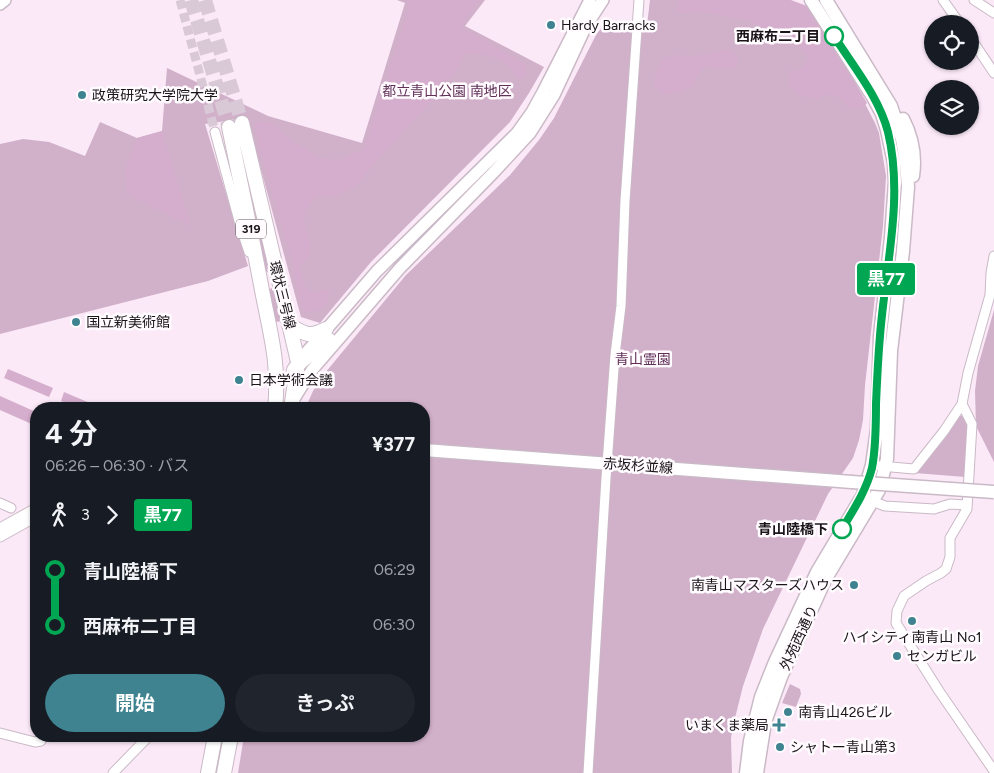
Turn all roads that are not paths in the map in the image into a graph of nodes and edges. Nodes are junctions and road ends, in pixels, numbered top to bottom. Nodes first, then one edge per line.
1 (5, 0) edge
2 (590, 0) edge
3 (603, 0) edge
4 (639, 0) edge
5 (811, 0) edge
6 (826, 0) edge
7 (943, 0) edge
8 (974, 0) edge
9 (0, 4) edge
10 (994, 13) edge
11 (954, 15) edge
12 (979, 50) edge
13 (994, 73) edge
14 (215, 132) tunnel mouth
15 (994, 256) edge
16 (260, 283) junction
17 (384, 284) junction
18 (289, 325) junction
19 (270, 331) junction
20 (327, 335) junction
21 (298, 362) junction
22 (275, 402) edge
23 (289, 402) edge
24 (291, 402) edge
25 (962, 404) junction
26 (430, 450) edge
27 (608, 464) junction
28 (872, 465) junction
29 (886, 466) junction
30 (994, 492) edge
31 (867, 499) junction
32 (0, 503) edge
33 (967, 505) junction
34 (10, 508) dead end
35 (30, 511) edge
36 (30, 520) edge
37 (0, 528) edge
38 (0, 537) edge
39 (0, 733) edge
40 (30, 741) edge
41 (144, 742) edge
42 (214, 742) edge
43 (230, 742) edge
44 (994, 771) edge
45 (114, 773) edge
46 (208, 773) edge
47 (224, 773) edge
48 (588, 773) edge
49 (746, 773) edge
50 (757, 773) edge

1 - 9 street
2 - 20 street
3 - 17 street
4 - 27 street
5 - 28 main road, 外苑西通り
6 - 29 main road, 外苑西通り
7 - 11 street
8 - 10 street
12 - 13 street
14 - 16 street
15 - 25 street
16 - 18 main road, 環状三号線 / 319
16 - 19 main road, 環状三号線 / 319
17 - 20 street
17 - 24 street
18 - 20 main road
18 - 21 main road, 環状三号線 / 319
19 - 21 main road
19 - 22 main road, 環状三号線 / 319
20 - 21 main road
21 - 23 main road
25 - 29 street
25 - 33 street
26 - 27 main road, 赤坂杉並線
27 - 30 main road, 赤坂杉並線, bridge
27 - 48 street
28 - 29 street
28 - 31 main road, 外苑西通り
29 - 31 main road, 外苑西通り
31 - 33 street
31 - 49 main road, 外苑西通り
31 - 50 main road, 外苑西通り
32 - 34 street
33 - 44 street
35 - 37 street
36 - 38 street
39 - 40 street
41 - 45 street
42 - 46 main road
43 - 47 main road

